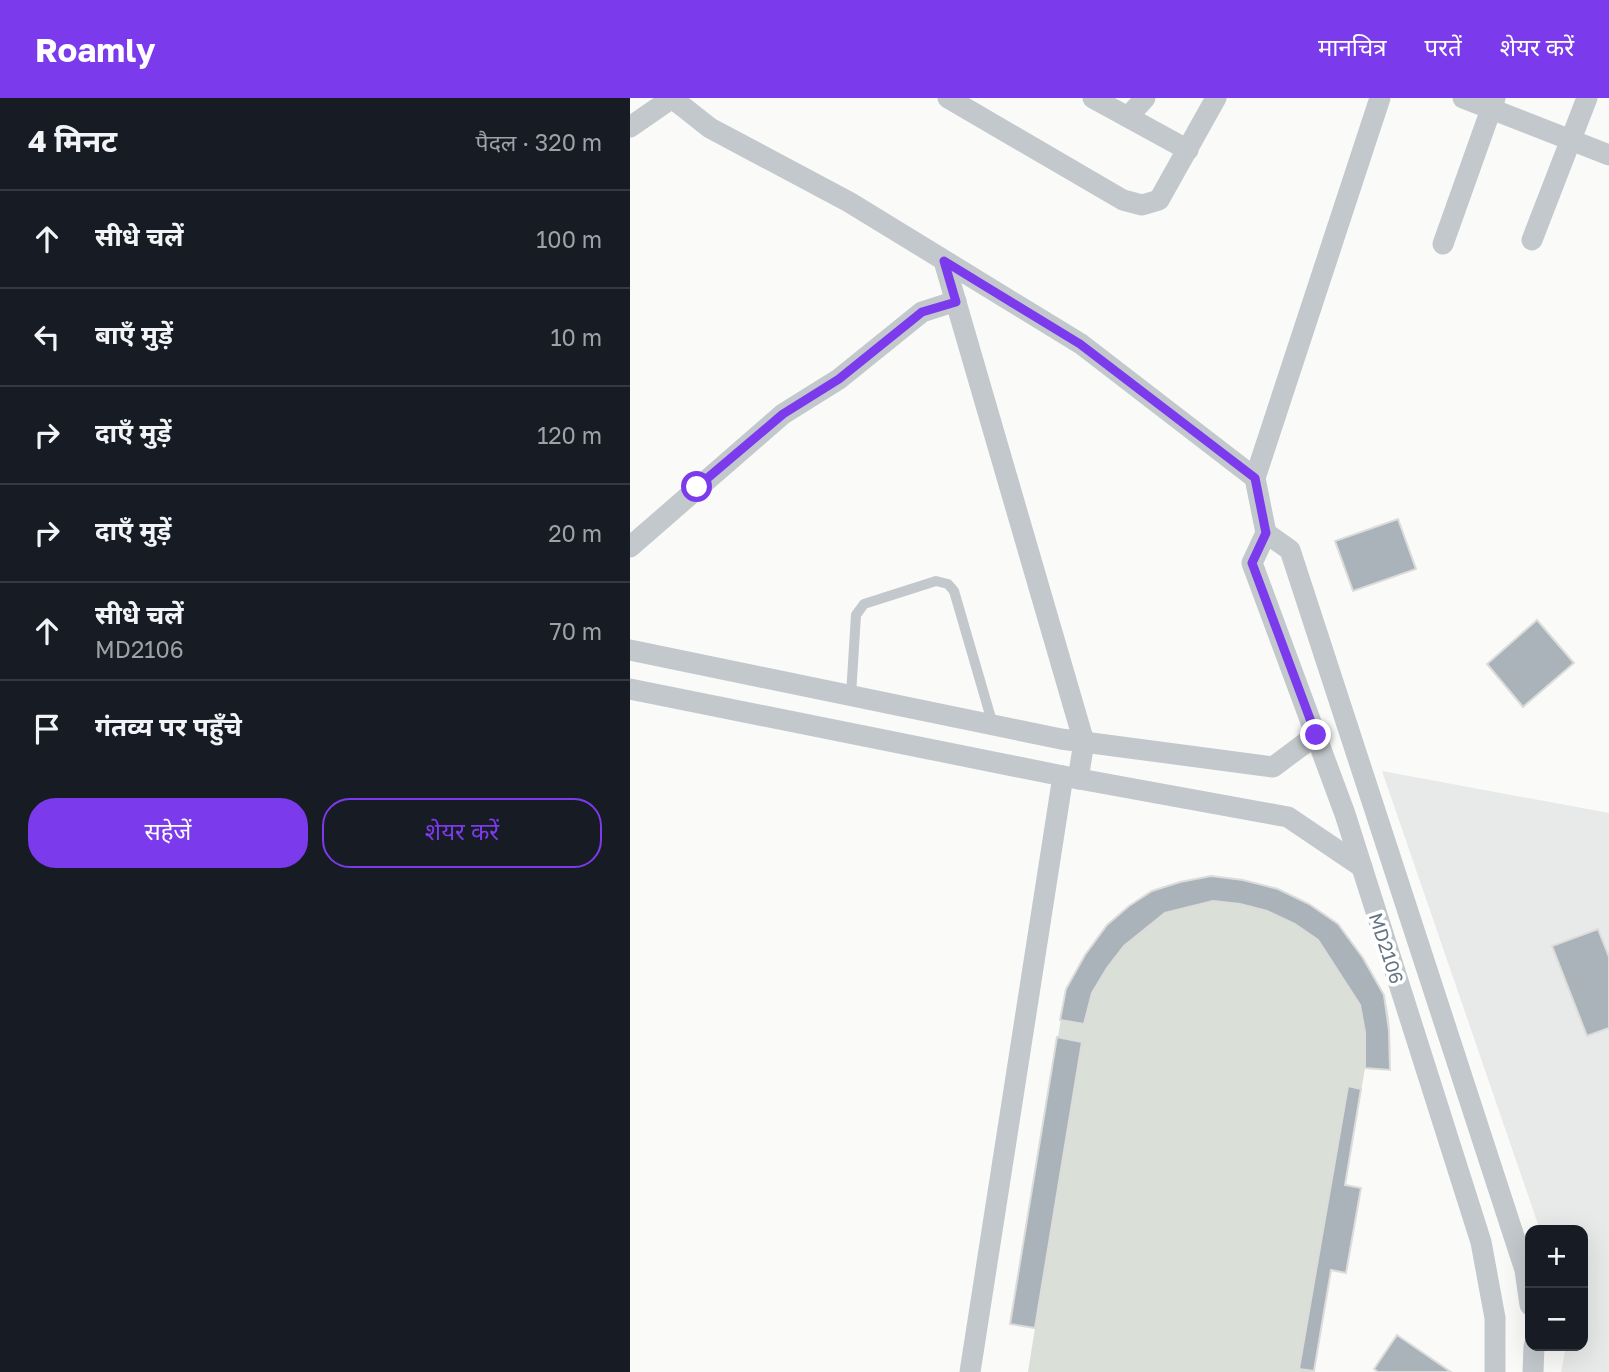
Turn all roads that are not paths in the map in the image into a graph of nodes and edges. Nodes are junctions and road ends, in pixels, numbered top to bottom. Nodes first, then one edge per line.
1 (672, 98) edge
2 (948, 98) edge
3 (1093, 98) edge
4 (1145, 98) edge
5 (1216, 98) edge
6 (1380, 98) edge
7 (1463, 98) edge
8 (1587, 98) edge
9 (1493, 103) edge
10 (1128, 117) junction
11 (630, 127) edge
12 (1570, 140) junction
13 (1188, 150) junction
14 (1609, 155) edge
15 (1532, 240) dead end
16 (1443, 244) dead end
17 (944, 261) junction
18 (956, 302) junction
19 (1255, 478) junction
20 (1266, 533) junction
21 (630, 547) edge
22 (630, 650) edge
23 (630, 689) edge
24 (850, 695) junction
25 (993, 725) junction
26 (1037, 734) junction
27 (1316, 735) junction
28 (1084, 742) junction
29 (1032, 770) junction
30 (1070, 778) junction
31 (1362, 867) junction
32 (1528, 1288) edge
33 (1534, 1351) edge
34 (970, 1372) edge
35 (1495, 1372) edge
36 (1533, 1372) edge

1 - 11 street
1 - 17 street
2 - 13 street
3 - 10 street
4 - 10 street
5 - 13 street
6 - 19 street
7 - 9 street
8 - 12 street
9 - 12 street
9 - 16 street
10 - 13 street
12 - 14 street
12 - 15 street
17 - 18 street
17 - 19 street
18 - 21 street
18 - 28 street
19 - 20 street
20 - 27 street, MD2106
20 - 32 street, MD2106
22 - 24 street
23 - 29 street
24 - 25 street
24 - 25 lane
25 - 26 street
26 - 28 street
26 - 29 street
27 - 28 street
27 - 31 street, MD2106
28 - 30 street
29 - 30 street
30 - 31 street
30 - 34 street
31 - 35 street, MD2106
33 - 36 street

